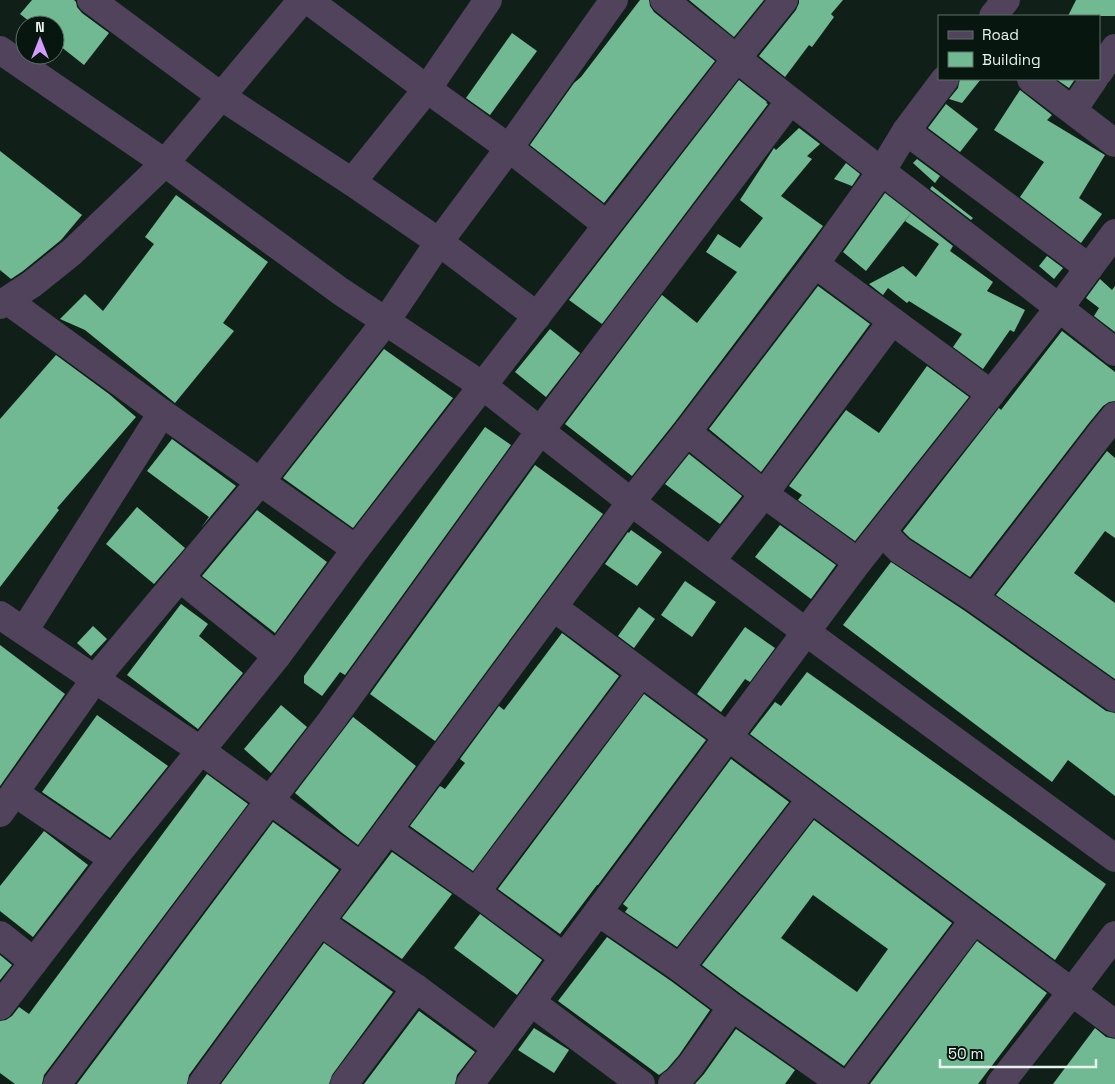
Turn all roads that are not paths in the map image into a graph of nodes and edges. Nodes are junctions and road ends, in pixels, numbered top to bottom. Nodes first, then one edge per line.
1 (91, 0) edge
2 (302, 0) edge
3 (308, 0) edge
4 (488, 0) edge
5 (614, 0) edge
6 (664, 0) edge
7 (784, 0) edge
8 (1006, 0) edge
9 (994, 15) edge
10 (1115, 48) edge
11 (0, 50) edge
12 (736, 59) junction
13 (1100, 70) edge
14 (945, 80) edge
15 (1032, 80) edge
16 (1093, 80) edge
17 (427, 89) junction
18 (222, 97) junction
19 (790, 100) junction
20 (1073, 110) junction
21 (906, 131) junction
22 (1115, 143) edge
23 (509, 148) junction
24 (165, 164) junction
25 (881, 172) junction
26 (352, 182) junction
27 (607, 225) junction
28 (1115, 233) edge
29 (438, 242) junction
30 (815, 264) junction
31 (1089, 268) junction
32 (4, 303) edge
33 (1059, 308) junction
34 (537, 316) junction
35 (386, 321) junction
36 (892, 321) junction
37 (1115, 352) edge
38 (483, 386) junction
39 (991, 394) junction
40 (162, 413) junction
41 (540, 431) junction
42 (1110, 431) edge
43 (687, 432) junction
44 (260, 482) junction
45 (764, 494) junction
46 (631, 502) junction
47 (882, 532) junction
48 (356, 549) junction
49 (710, 561) junction
50 (858, 562) junction
51 (180, 578) junction
52 (974, 598) junction
53 (553, 607) junction
54 (0, 615) edge
55 (24, 631) junction
56 (806, 632) junction
57 (277, 656) junction
58 (642, 672) junction
59 (96, 680) junction
60 (1115, 698) edge
61 (728, 737) junction
62 (200, 750) junction
63 (811, 799) junction
64 (270, 800) junction
65 (7, 803) edge
66 (388, 830) junction
67 (1115, 858) edge
68 (113, 859) junction
69 (361, 866) junction
70 (476, 892) junction
71 (598, 912) junction
72 (974, 920) junction
73 (320, 922) junction
74 (0, 935) edge
75 (1115, 935) edge
76 (564, 957) junction
77 (34, 962) junction
78 (680, 968) junction
79 (416, 988) junction
80 (1072, 992) junction
81 (531, 1002) junction
82 (0, 1006) edge
83 (732, 1007) junction
84 (1115, 1024) edge
85 (497, 1048) junction
86 (624, 1079) edge
87 (57, 1084) edge
88 (202, 1084) edge
89 (344, 1084) edge
90 (470, 1084) edge
91 (672, 1084) edge
92 (842, 1084) edge
93 (850, 1084) edge
94 (1000, 1084) edge

1 - 18 street
2 - 18 street
3 - 17 street
4 - 17 street
5 - 23 street
6 - 12 street
7 - 12 street
8 - 9 street
10 - 13 street
11 - 24 street
12 - 19 street
12 - 27 street
14 - 21 street
15 - 20 street
16 - 20 street
17 - 23 street
17 - 26 street
18 - 24 street
18 - 26 street
19 - 25 street
19 - 41 street
20 - 22 street
21 - 25 street
21 - 31 street
23 - 27 street
23 - 29 street
24 - 32 street
24 - 35 street
25 - 30 street
25 - 33 street
26 - 29 street
27 - 34 street
28 - 31 street
29 - 34 street
29 - 35 street
30 - 36 street
30 - 43 street
31 - 33 street
32 - 40 street
33 - 37 street
33 - 39 street
34 - 38 street
35 - 38 street
35 - 44 street
36 - 39 street
36 - 45 street
38 - 41 street
38 - 48 street
39 - 47 street
40 - 44 street
40 - 55 street
41 - 46 street
41 - 64 street
42 - 52 street
43 - 45 street
43 - 46 street
44 - 48 street
44 - 51 street
45 - 49 street
45 - 50 street
46 - 49 street
46 - 53 street
47 - 50 street
47 - 52 street
48 - 57 street
49 - 56 street
50 - 56 street
51 - 57 street
51 - 59 street
52 - 60 street
53 - 58 street
53 - 66 street
54 - 55 street
55 - 59 street
56 - 61 street
56 - 67 street
57 - 62 street
58 - 61 street
58 - 70 street
59 - 62 street
59 - 65 street
61 - 63 street
61 - 71 street
62 - 64 street
62 - 68 street
63 - 72 street
63 - 78 street
64 - 69 street
64 - 87 street
65 - 68 street
66 - 69 street
66 - 70 street
68 - 77 street
69 - 73 street
70 - 76 street
71 - 76 street
71 - 78 street
72 - 80 street
72 - 93 street
73 - 79 street
73 - 88 street
74 - 77 street
75 - 80 street
76 - 81 street
77 - 82 street
78 - 83 street
79 - 85 street
79 - 89 street
80 - 84 street
80 - 94 street
81 - 85 street
81 - 86 street
83 - 91 street
83 - 92 street
85 - 90 street

